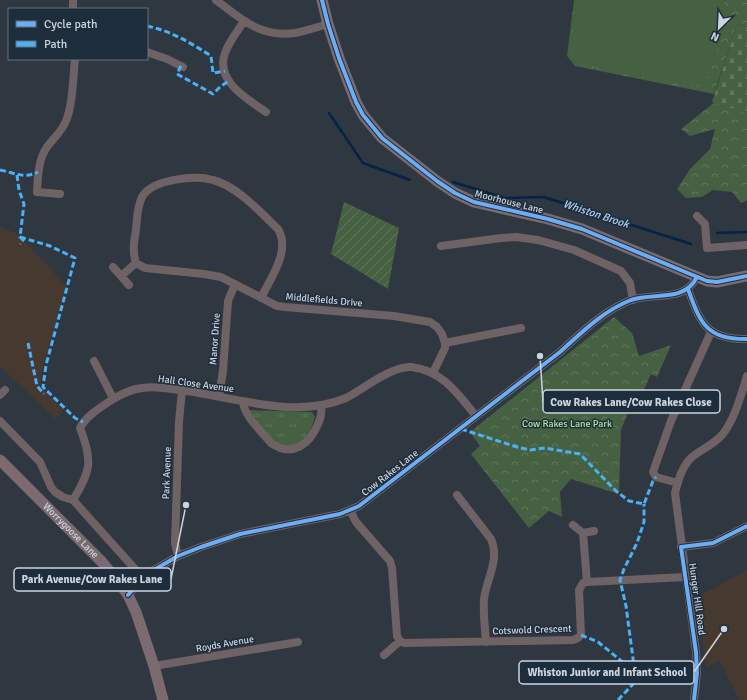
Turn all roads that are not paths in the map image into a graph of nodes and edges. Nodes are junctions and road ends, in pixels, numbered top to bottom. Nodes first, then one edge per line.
1 (216, 0) edge
2 (322, 0) edge
3 (244, 21) junction
4 (328, 24) junction
5 (148, 52) edge
6 (75, 60) edge
7 (183, 68) dead end
8 (266, 112) dead end
9 (60, 194) dead end
10 (697, 216) dead end
11 (747, 245) edge
12 (441, 246) dead end
13 (136, 263) junction
14 (113, 267) dead end
15 (121, 276) junction
16 (747, 276) edge
17 (697, 278) junction
18 (234, 284) junction
19 (128, 285) dead end
20 (688, 289) junction
21 (261, 298) junction
22 (633, 300) junction
23 (521, 328) dead end
24 (712, 332) junction
25 (747, 339) edge
26 (445, 343) junction
27 (94, 361) dead end
28 (433, 373) junction
29 (747, 376) edge
30 (182, 390) junction
31 (219, 396) junction
32 (113, 398) junction
33 (243, 401) junction
34 (321, 406) junction
35 (476, 416) junction
36 (0, 421) edge
37 (0, 460) edge
38 (678, 483) junction
39 (457, 495) dead end
40 (73, 500) junction
41 (350, 510) junction
42 (573, 525) dead end
43 (747, 526) edge
44 (594, 531) dead end
45 (583, 533) junction
46 (681, 547) junction
47 (178, 556) junction
48 (685, 577) junction
49 (144, 578) junction
50 (587, 582) junction
51 (128, 595) junction
52 (400, 641) junction
53 (298, 642) dead end
54 (486, 642) junction
55 (384, 655) dead end
56 (154, 666) junction
57 (163, 700) edge
58 (694, 700) edge

1 - 3 street
2 - 4 street, Moorhouse Lane
3 - 4 street
3 - 8 street
4 - 17 street, Moorhouse Lane
5 - 7 street
6 - 9 street
10 - 11 street
12 - 22 street
13 - 15 street
13 - 18 street, Middlefields Drive
13 - 21 street
14 - 15 street
15 - 19 street
16 - 17 street, Moorhouse Lane
17 - 20 street
18 - 21 street, Middlefields Drive
18 - 31 street, Manor Drive
20 - 22 street, Cow Rakes Lane
20 - 24 street
21 - 26 street, Middlefields Drive
22 - 35 street, Cow Rakes Lane
23 - 26 street
24 - 25 street
24 - 38 street
26 - 28 street
27 - 32 street
28 - 34 street, Hall Close Avenue
28 - 35 street, Hall Close Avenue
29 - 38 street, Hunger Hill Road
30 - 31 street, Hall Close Avenue
30 - 32 street, Hall Close Avenue
30 - 47 street, Park Avenue
31 - 33 street, Hall Close Avenue
32 - 40 street, Hall Close Avenue
33 - 34 street, Hall Close Avenue
33 - 34 street
35 - 41 street, Cow Rakes Lane
36 - 40 street
37 - 51 street, Worrygoose Lane
38 - 46 street, Hunger Hill Road
39 - 54 street
40 - 49 street
41 - 47 street, Cow Rakes Lane
41 - 52 street
42 - 45 street
43 - 46 street
44 - 45 street
45 - 50 street
46 - 48 street, Hunger Hill Road
47 - 49 street, Cow Rakes Lane
48 - 50 street
48 - 58 street, Hunger Hill Road
49 - 51 street, Cow Rakes Lane
50 - 54 street, Cotswold Crescent
51 - 56 street, Worrygoose Lane
52 - 54 street, Cotswold Crescent
52 - 55 street
53 - 56 street, Royds Avenue
56 - 57 street, Worrygoose Lane

